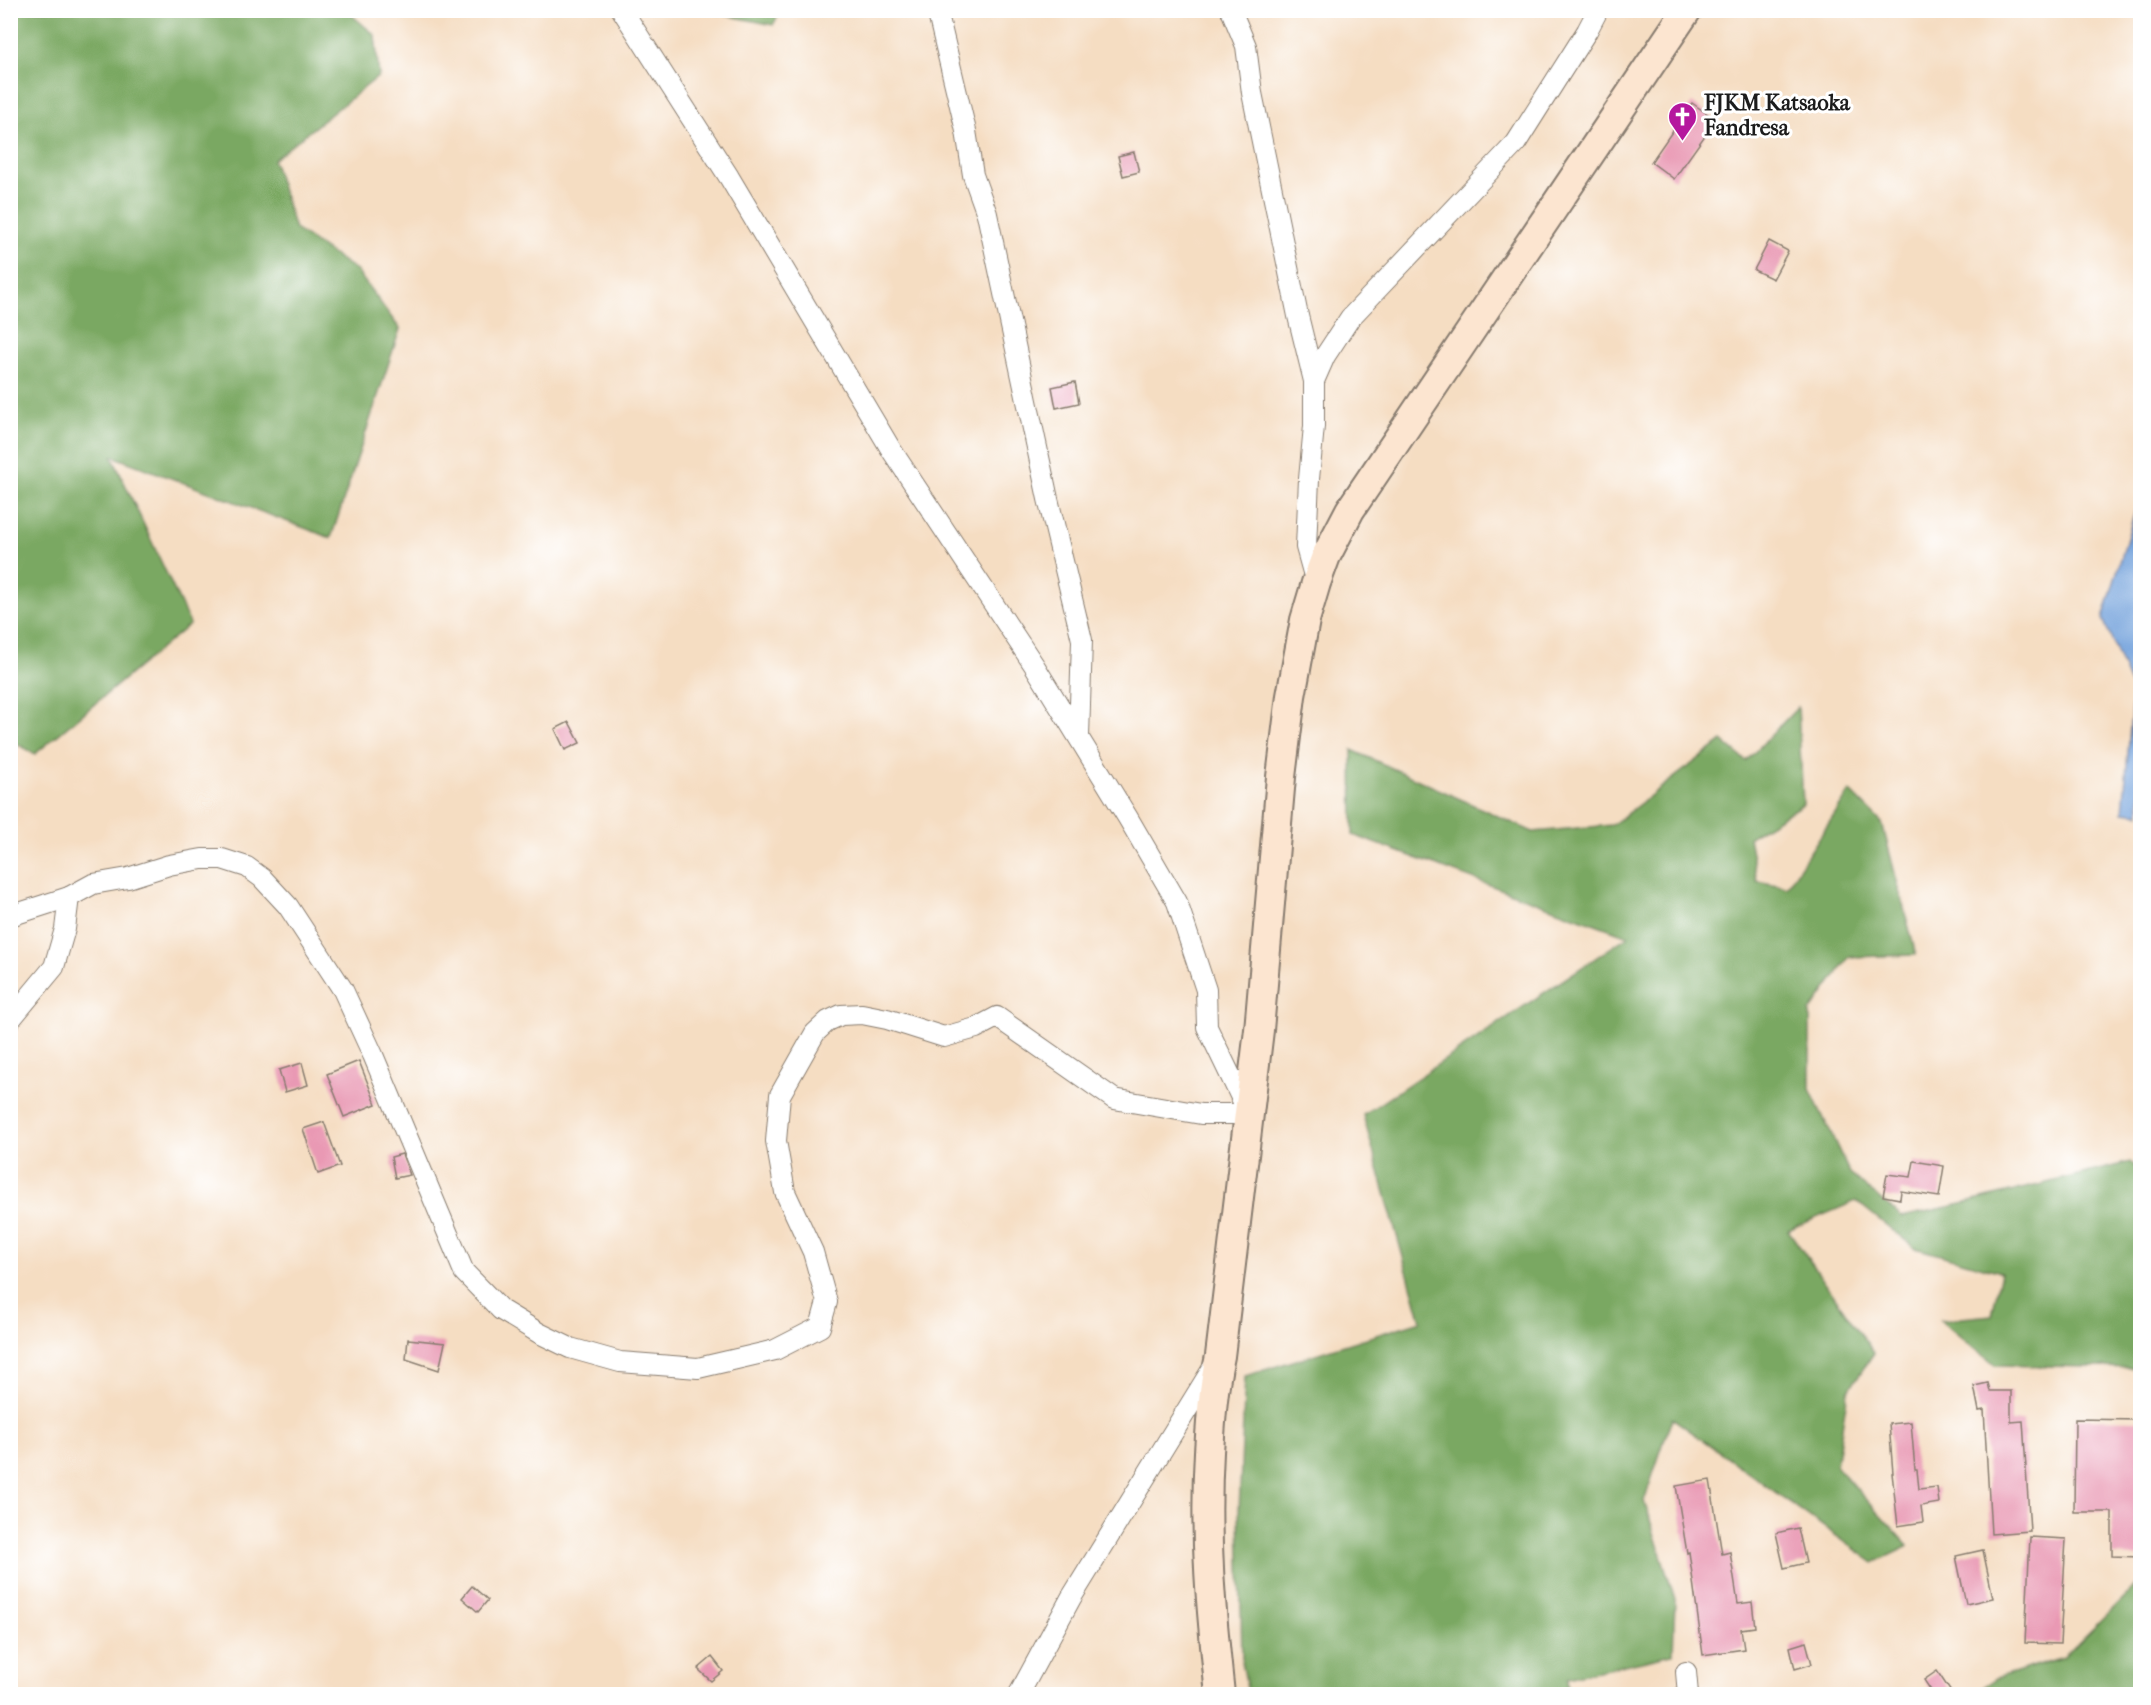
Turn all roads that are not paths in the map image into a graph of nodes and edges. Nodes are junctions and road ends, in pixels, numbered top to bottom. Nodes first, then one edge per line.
1 (622, 10) edge
2 (937, 10) edge
3 (1232, 10) edge
4 (1598, 10) edge
5 (1687, 10) edge
6 (1314, 381) junction
7 (1316, 583) junction
8 (1079, 737) junction
9 (69, 897) junction
10 (10, 916) edge
11 (10, 1020) edge
12 (1249, 1114) junction
13 (1220, 1356) junction
14 (1686, 1672) dead end
15 (1018, 1695) edge
16 (1220, 1695) edge
17 (1688, 1695) edge

1 - 8 street
2 - 8 street
3 - 6 street
4 - 6 street
5 - 7 main road
6 - 7 street
7 - 12 main road
8 - 12 street
9 - 10 street
9 - 11 street
9 - 12 street
12 - 13 main road
13 - 15 street
13 - 16 main road
14 - 17 street

